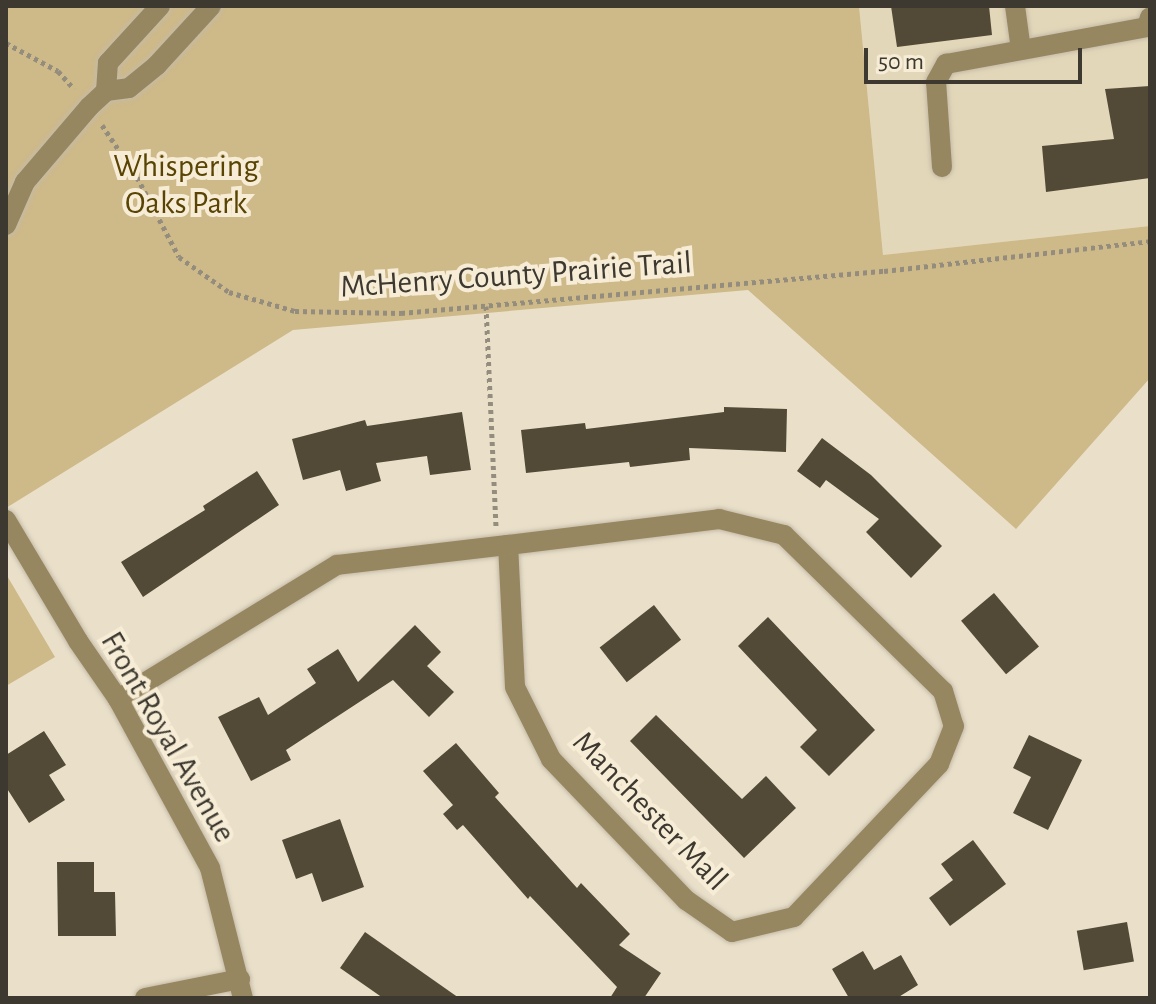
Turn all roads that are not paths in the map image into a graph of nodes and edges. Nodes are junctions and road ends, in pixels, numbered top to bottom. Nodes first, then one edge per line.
1 (160, 6) edge
2 (211, 6) edge
3 (1015, 6) edge
4 (1150, 17) edge
5 (1021, 50) junction
6 (106, 91) junction
7 (942, 167) dead end
8 (6, 225) edge
9 (6, 520) edge
10 (502, 546) junction
11 (118, 699) junction
12 (242, 988) edge
13 (145, 998) edge

1 - 6 street
2 - 6 street
3 - 5 street
4 - 5 street
5 - 7 street
6 - 8 street
9 - 11 street, Front Royal Avenue
10 - 10 street, Manchester Mall
10 - 11 street, Manchester Mall
11 - 12 street, Front Royal Avenue
12 - 13 street

